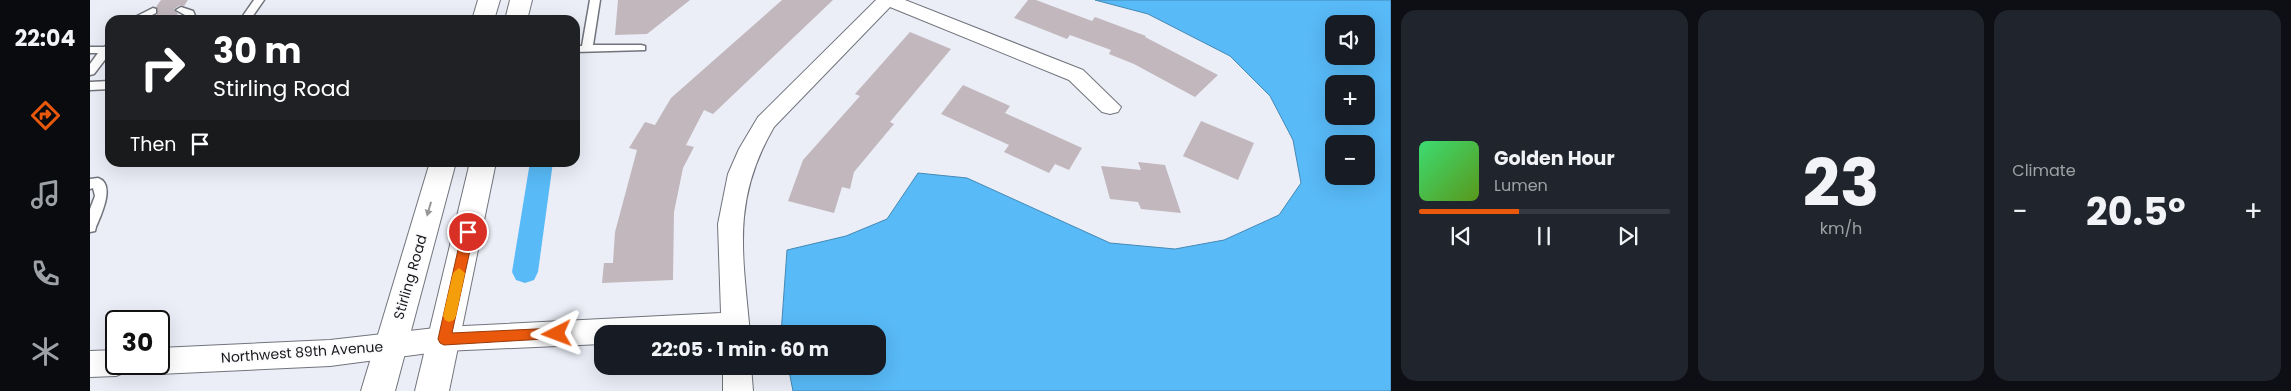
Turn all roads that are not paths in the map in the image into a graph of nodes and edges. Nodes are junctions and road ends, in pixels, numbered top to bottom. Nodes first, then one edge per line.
1 (259, 0) edge
2 (489, 0) edge
3 (521, 0) edge
4 (595, 0) edge
5 (887, 0) edge
6 (181, 10) dead end
7 (154, 11) dead end
8 (145, 15) edge
9 (190, 15) edge
10 (248, 15) edge
11 (484, 15) edge
12 (517, 15) edge
13 (105, 48) edge
14 (641, 48) dead end
15 (580, 49) edge
16 (587, 49) junction
17 (90, 50) edge
18 (105, 52) edge
19 (90, 71) edge
20 (105, 85) edge
21 (90, 86) edge
22 (1110, 107) dead end
23 (442, 167) edge
24 (482, 167) edge
25 (90, 184) edge
26 (90, 227) edge
27 (736, 325) edge
28 (594, 334) edge
29 (444, 339) junction
30 (391, 346) junction
31 (170, 360) edge
32 (105, 363) edge
33 (90, 364) edge
34 (737, 375) edge
35 (378, 391) edge
36 (432, 391) edge
37 (738, 391) edge

1 - 10 lane
2 - 11 main road
3 - 12 main road
4 - 16 lane
5 - 22 street
5 - 27 street
6 - 9 lane
7 - 8 lane
13 - 17 lane
14 - 16 lane
15 - 16 lane
18 - 19 lane
20 - 21 lane
23 -> 30 main road, Stirling Road
24 - 29 main road
25 - 26 lane
28 - 29 street, Northwest 89th Avenue
29 - 30 street, Northwest 89th Avenue
29 - 36 main road
30 - 31 street, Northwest 89th Avenue
30 - 35 main road, Stirling Road
32 - 33 street
34 - 37 street

